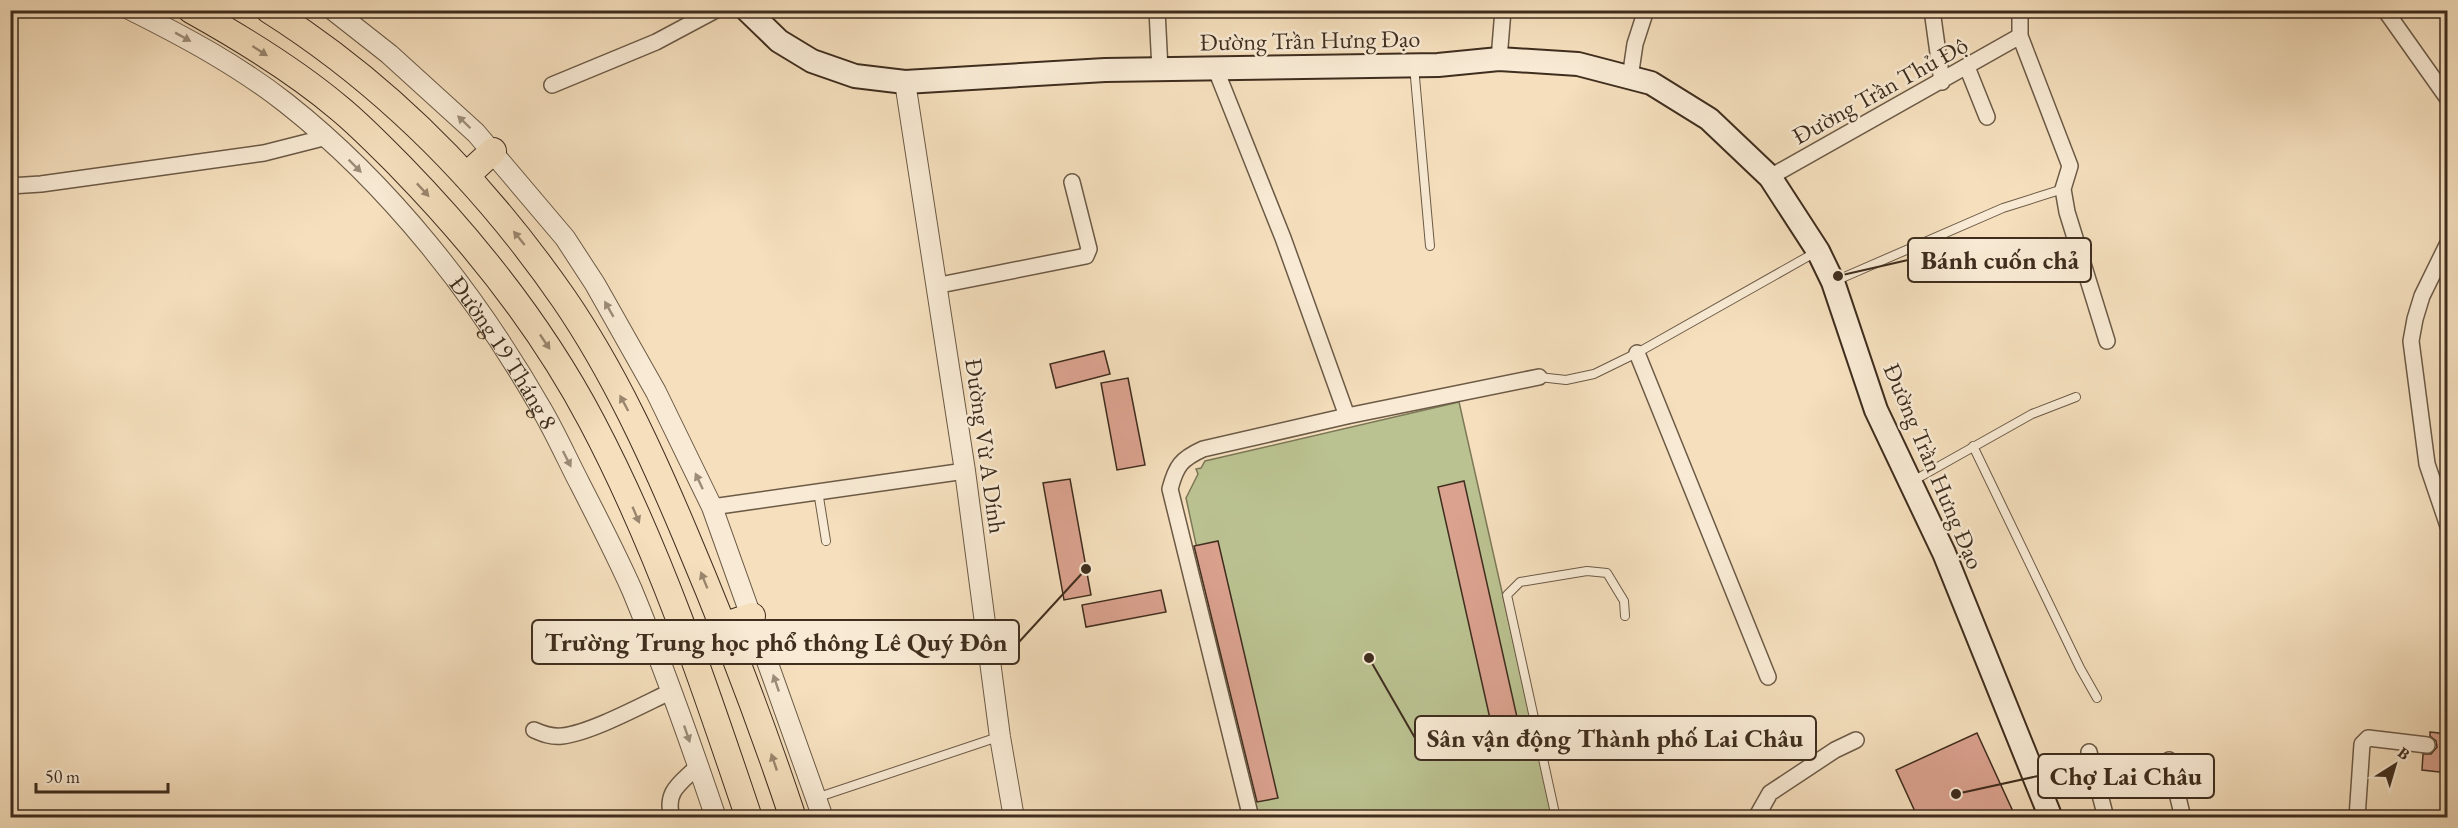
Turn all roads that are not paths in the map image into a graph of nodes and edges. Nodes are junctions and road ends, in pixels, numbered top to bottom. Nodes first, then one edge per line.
1 (131, 10) edge
2 (191, 10) edge
3 (269, 10) edge
4 (333, 10) edge
5 (716, 10) edge
6 (747, 10) edge
7 (1157, 10) edge
8 (1503, 10) edge
9 (1646, 10) edge
10 (1676, 10) edge
11 (1932, 10) edge
12 (2020, 10) edge
13 (2385, 10) edge
14 (1686, 12) dead end
15 (2020, 36) junction
16 (1499, 58) junction
17 (1414, 65) junction
18 (1966, 68) junction
19 (1160, 70) junction
20 (1216, 70) junction
21 (1630, 78) junction
22 (905, 82) junction
23 (1942, 82) junction
24 (552, 85) dead end
25 (2448, 99) edge
26 (1987, 117) dead end
27 (327, 137) junction
28 (493, 151) junction
29 (466, 176) junction
30 (1770, 177) junction
31 (1072, 182) dead end
32 (10, 186) edge
33 (2063, 189) junction
34 (2448, 243) edge
35 (1430, 246) dead end
36 (1818, 251) junction
37 (1833, 282) junction
38 (935, 286) junction
39 (2107, 341) dead end
40 (1637, 353) junction
41 (1539, 377) joint
42 (2076, 397) dead end
43 (1347, 416) junction
44 (1973, 446) junction
45 (965, 471) junction
46 (1910, 483) junction
47 (818, 491) junction
48 (712, 507) junction
49 (2448, 526) edge
50 (826, 541) dead end
51 (752, 616) junction
52 (1625, 616) dead end
53 (723, 626) junction
54 (1768, 677) dead end
55 (672, 691) junction
56 (2097, 698) dead end
57 (534, 730) dead end
58 (1000, 737) junction
59 (1856, 740) dead end
60 (2427, 745) dead end
61 (2089, 752) dead end
62 (2169, 760) dead end
63 (698, 766) junction
64 (816, 798) junction
65 (1756, 817) edge
66 (672, 818) edge
67 (716, 818) edge
68 (749, 818) edge
69 (793, 818) edge
70 (823, 818) edge
71 (1014, 818) edge
72 (1251, 818) edge
73 (1556, 818) edge
74 (2050, 818) edge
75 (2106, 818) edge
76 (2183, 818) edge
77 (2357, 818) edge

1 -> 27 street, Đường 19 Tháng 8
2 -> 68 highway, Đường 19 Tháng 8
3 - 29 highway
28 -> 4 street
5 - 24 street
6 - 22 main road, Đường Trần Hưng Đạo
7 - 19 street
8 - 16 street
9 - 21 street
10 - 14 lane
11 - 23 street
12 - 15 street
13 - 25 street
15 - 18 street, Đường Trần Thủ Độ
15 - 33 street
16 - 17 main road, Đường Trần Hưng Đạo
16 - 21 main road, Đường Trần Hưng Đạo
17 - 20 main road, Đường Trần Hưng Đạo
17 - 35 lane
18 - 23 street, Đường Trần Thủ Độ
18 - 26 street
19 - 20 main road, Đường Trần Hưng Đạo
19 - 22 main road, Đường Trần Hưng Đạo
20 - 43 street
21 - 30 main road, Đường Trần Hưng Đạo
22 - 38 street, Đường Vừ A Dính
23 - 30 street, Đường Trần Thủ Độ
27 - 32 street
27 -> 55 street, Đường 19 Tháng 8
28 - 29 highway
48 -> 28 street
53 -> 29 highway
30 - 36 main road, Đường Trần Hưng Đạo
31 - 38 street
33 - 37 lane
33 - 39 street
34 - 49 street
36 - 37 main road, Đường Trần Hưng Đạo
36 - 40 lane
37 - 46 main road, Đường Trần Hưng Đạo
38 - 45 street, Đường Vừ A Dính
40 - 41 lane
40 - 54 street
41 - 43 street
42 - 44 lane
43 - 72 street
44 - 46 lane
44 - 56 lane
45 - 47 street
45 - 58 street, Đường Vừ A Dính
46 - 74 main road, Đường Trần Hưng Đạo
47 - 48 street
47 - 50 lane
48 - 51 street
51 - 53 highway
64 -> 51 street
52 - 73 lane
69 -> 53 highway
55 - 57 street
55 -> 63 street, Đường 19 Tháng 8
58 - 64 lane
58 - 71 street, Đường Vừ A Dính
59 - 65 street
60 - 77 street
61 - 75 street
62 - 76 street
63 - 66 street
63 - 67 street, Đường 19 Tháng 8
64 - 70 street

